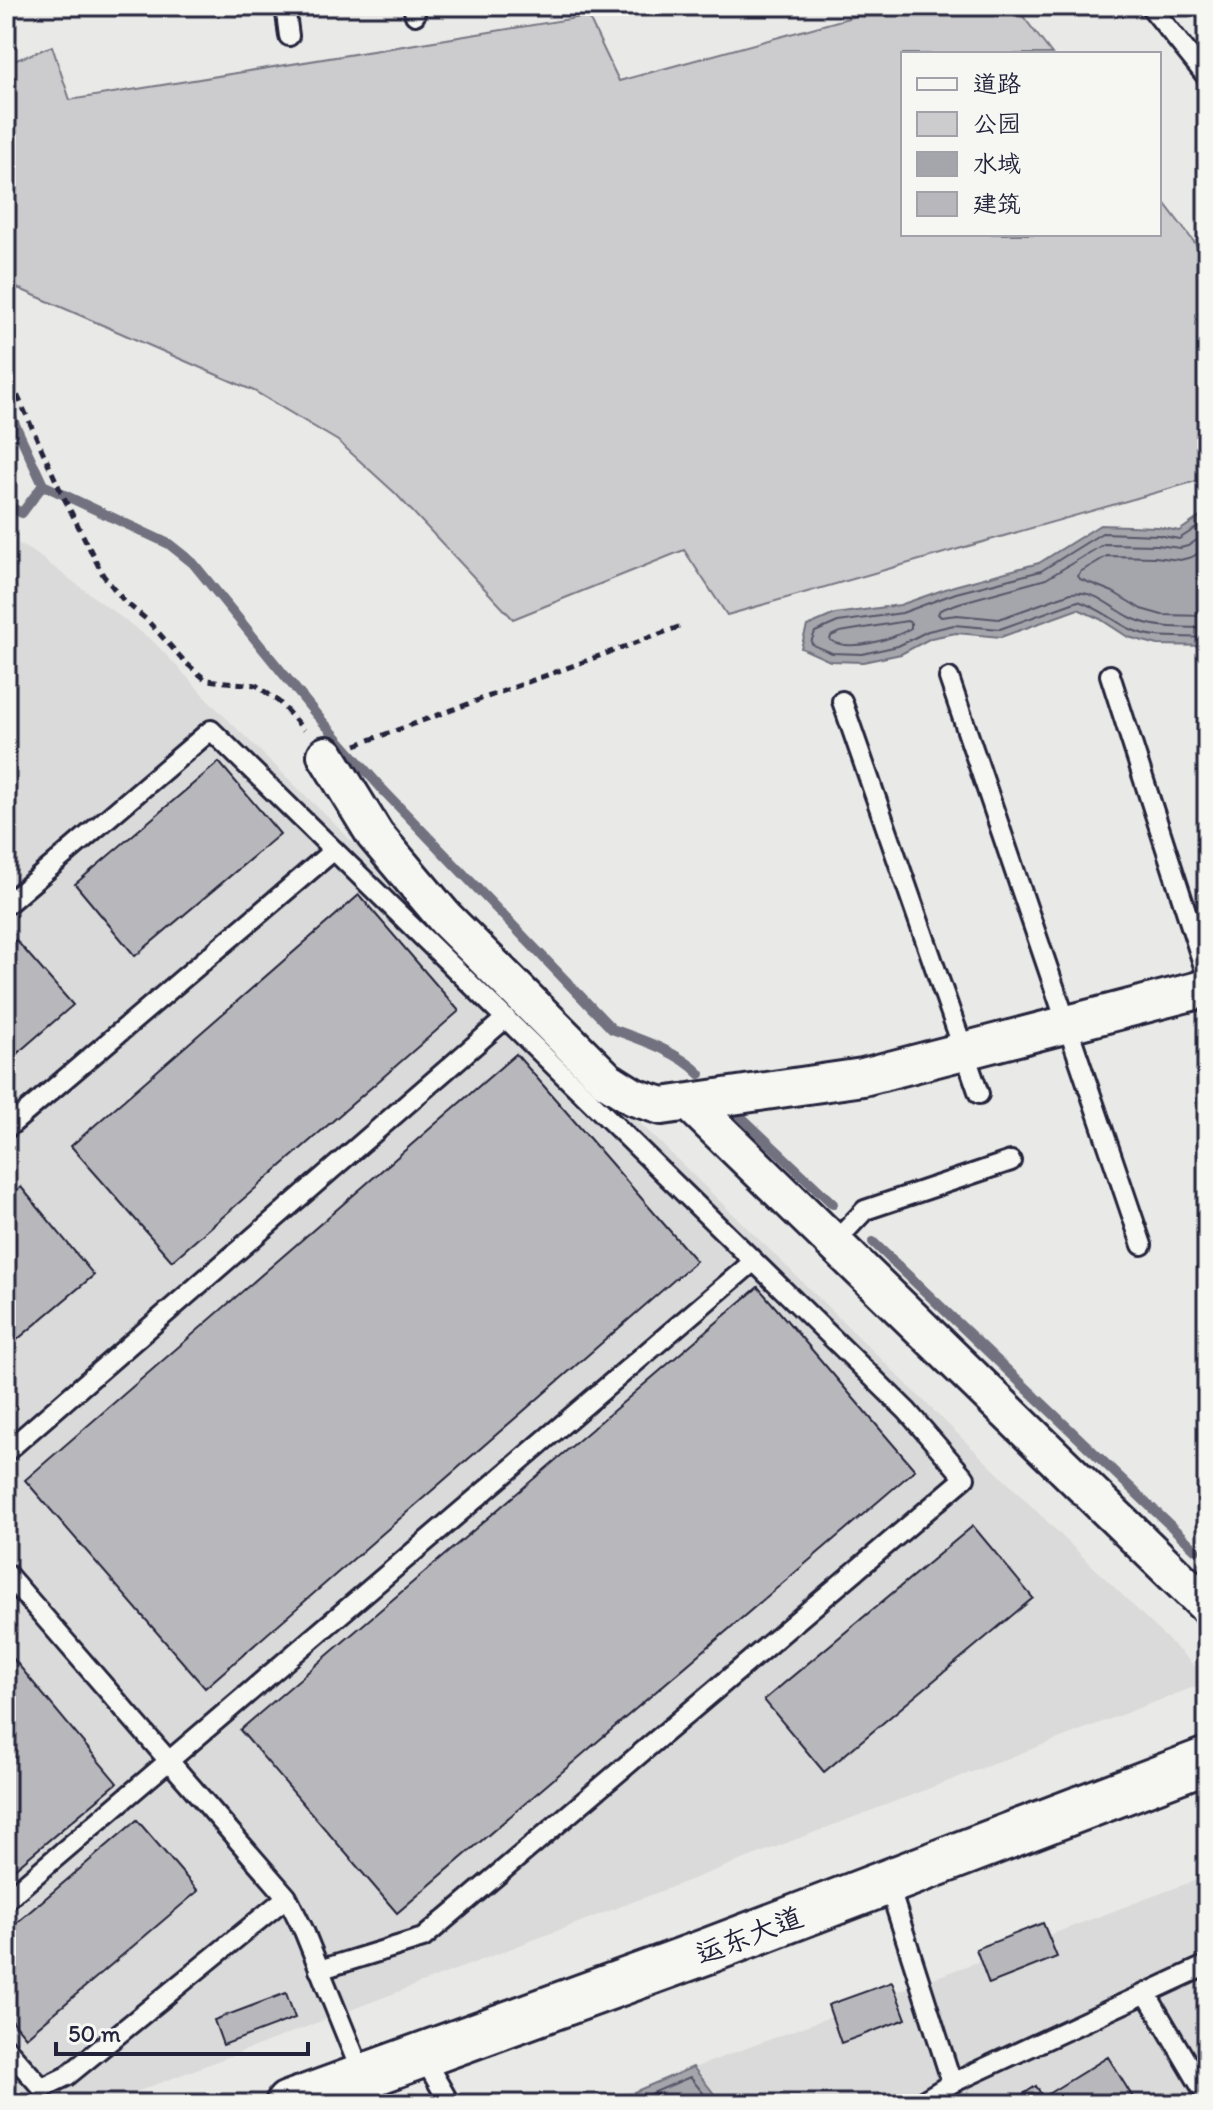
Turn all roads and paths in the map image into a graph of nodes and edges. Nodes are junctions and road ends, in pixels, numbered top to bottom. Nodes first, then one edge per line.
1 (285, 6) edge
2 (1150, 6) edge
3 (289, 36) dead end
4 (1207, 77) edge
5 (6, 370) edge
6 (684, 625) dead end
7 (1110, 675) dead end
8 (949, 678) dead end
9 (842, 701) dead end
10 (326, 755) junction
11 (334, 850) junction
12 (6, 905) edge
13 (1207, 976) edge
14 (1207, 988) edge
15 (506, 1018) junction
16 (1067, 1024) junction
17 (964, 1051) junction
18 (979, 1094) dead end
19 (689, 1102) junction
20 (6, 1129) edge
21 (1011, 1161) dead end
22 (834, 1243) junction
23 (1142, 1245) dead end
24 (754, 1261) junction
25 (6, 1452) edge
26 (6, 1573) edge
27 (1206, 1605) edge
28 (1207, 1760) edge
29 (169, 1761) junction
30 (888, 1883) junction
31 (287, 1897) junction
32 (6, 1900) edge
33 (1207, 1965) edge
34 (319, 1970) junction
35 (1146, 1993) junction
36 (6, 2048) edge
37 (422, 2055) junction
38 (363, 2077) junction
39 (952, 2083) junction
40 (1207, 2097) edge
41 (288, 2104) edge
42 (450, 2104) edge
43 (918, 2104) edge

1 - 3 lane
2 - 4 lane
5 - 10 path
6 - 10 path
7 - 13 lane
8 - 16 lane
9 - 17 lane
10 - 19 street
11 - 12 lane
11 - 15 lane
11 - 20 lane
14 - 16 street
15 - 24 lane
15 - 25 lane
16 - 17 street
16 - 23 lane
17 - 18 lane
17 - 19 street
19 - 22 street
21 - 22 lane
22 - 27 street
24 - 29 lane
24 - 34 lane
26 - 29 lane
28 - 30 street, 运东大道
29 - 31 lane
29 - 32 lane
30 - 37 street, 运东大道
30 - 39 lane
31 - 34 lane
31 - 36 lane
33 - 35 lane
34 - 38 lane
35 - 39 lane
35 - 40 lane
37 - 38 street, 运东大道
37 - 42 lane
38 - 41 street, 运东大道
39 - 43 lane

